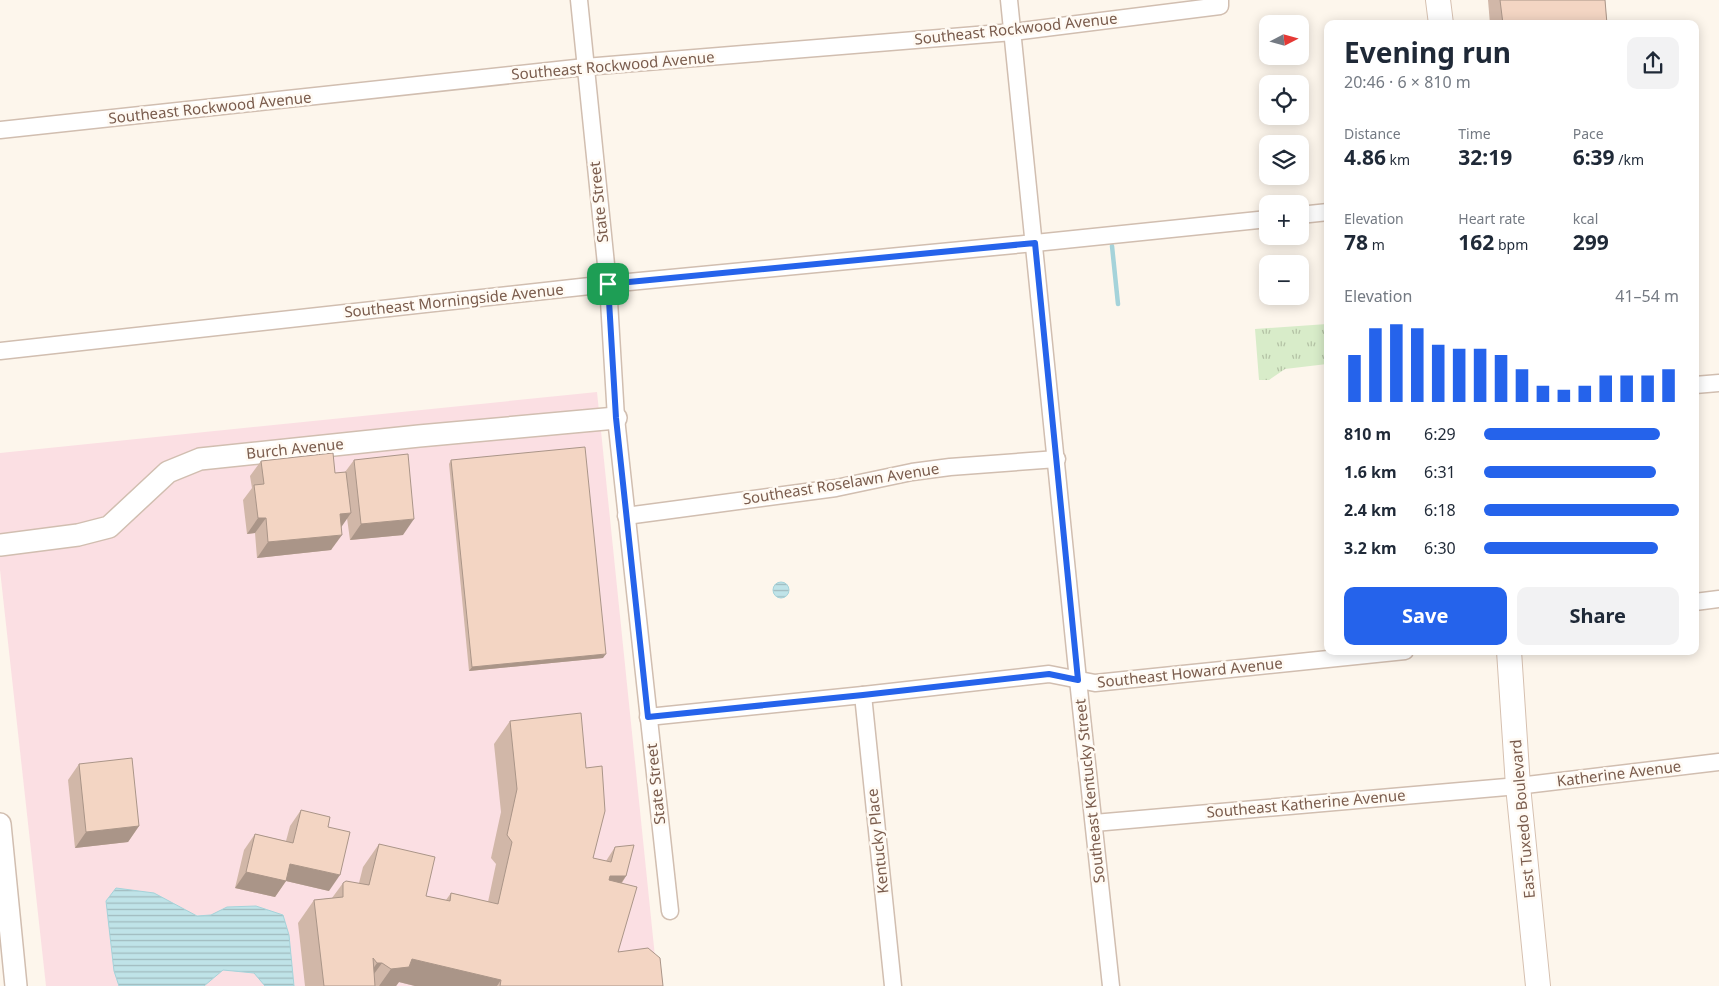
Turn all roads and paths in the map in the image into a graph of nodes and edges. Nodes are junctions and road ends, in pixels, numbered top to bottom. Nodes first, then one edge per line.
1 (579, 0) edge
2 (1009, 0) edge
3 (1220, 0) edge
4 (1438, 0) edge
5 (1440, 20) edge
6 (1013, 32) junction
7 (585, 67) junction
8 (0, 130) edge
9 (1324, 212) edge
10 (1309, 214) edge
11 (1259, 220) edge
12 (1035, 243) junction
13 (608, 284) junction
14 (0, 351) edge
15 (1719, 383) edge
16 (1699, 385) edge
17 (616, 418) junction
18 (1056, 459) junction
19 (626, 516) junction
20 (0, 545) edge
21 (1719, 599) edge
22 (1699, 602) edge
23 (1366, 655) edge
24 (1509, 655) edge
25 (1078, 680) junction
26 (863, 695) junction
27 (648, 717) junction
28 (1719, 762) edge
29 (1518, 786) junction
30 (1094, 823) junction
31 (0, 824) edge
32 (670, 911) dead end
33 (16, 986) edge
34 (893, 986) edge
35 (1111, 986) edge
36 (1538, 986) edge

1 - 7 street, State Street
2 - 6 street, Southeast Kentucky Street
3 - 6 street, Southeast Rockwood Avenue
4 - 5 main road
6 - 7 street, Southeast Rockwood Avenue
6 - 12 street, Southeast Kentucky Street
7 - 8 street, Southeast Rockwood Avenue
7 - 13 street, State Street
9 - 10 street
11 - 12 street, Southeast Morningside Avenue
12 - 13 street, Southeast Morningside Avenue
12 - 18 street, Southeast Kentucky Street
13 - 14 street, Southeast Morningside Avenue
13 - 17 street, State Street
15 - 16 street
17 - 19 street, State Street
17 - 20 street, Burch Avenue
18 - 19 street, Southeast Roselawn Avenue
18 - 25 street, Southeast Kentucky Street
19 - 27 street, State Street
21 - 22 street
23 - 25 street, Southeast Howard Avenue
24 - 29 main road, East Tuxedo Boulevard
25 - 26 street, Southeast Howard Avenue
25 - 30 street, Southeast Kentucky Street
26 - 27 street, Southeast Howard Avenue
26 - 34 street, Kentucky Place
27 - 32 street, State Street
28 - 29 street, Katherine Avenue
29 - 30 street, Southeast Katherine Avenue
29 - 36 main road, East Tuxedo Boulevard
30 - 35 street, Southeast Kentucky Street
31 - 33 street

